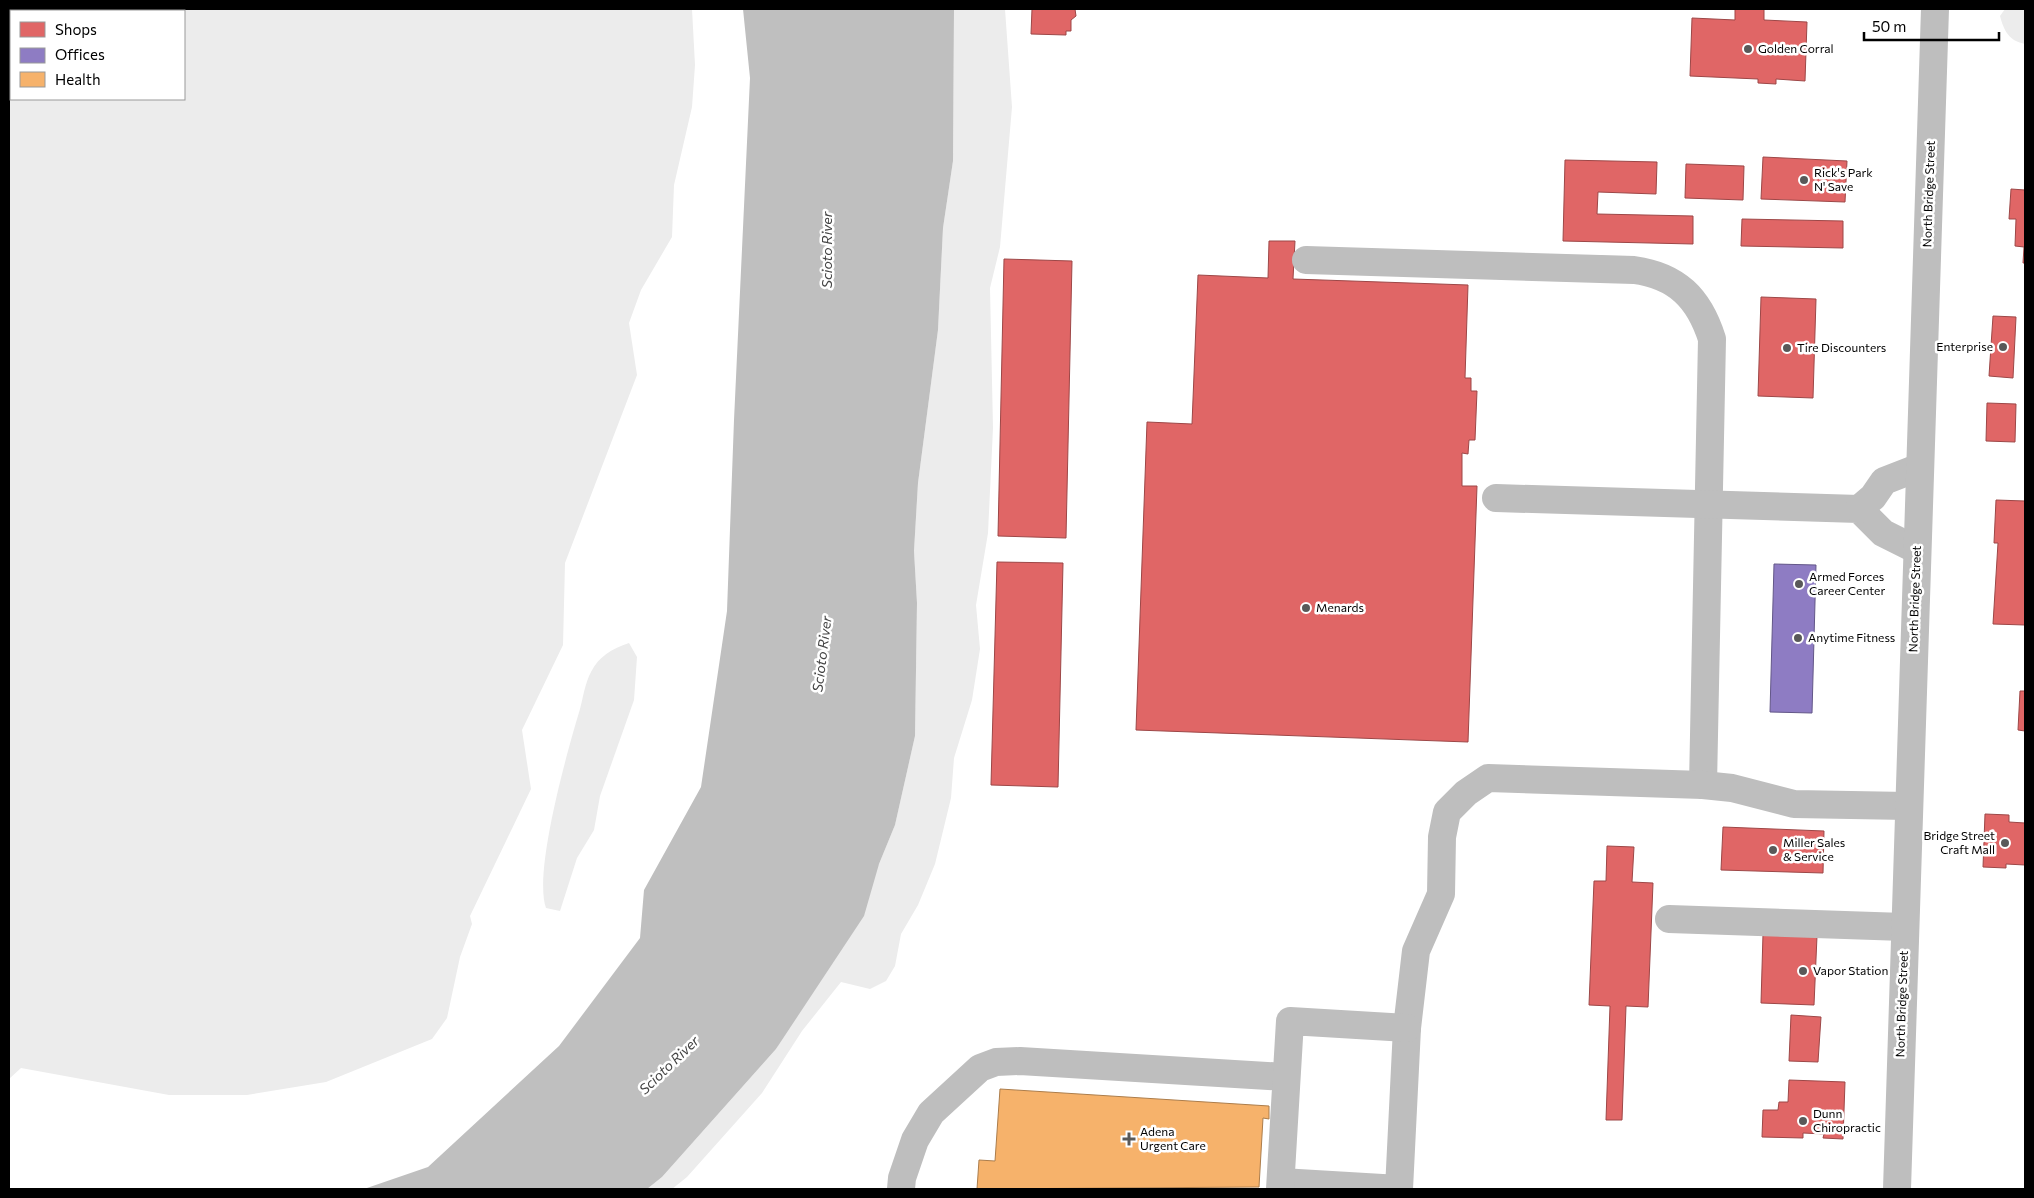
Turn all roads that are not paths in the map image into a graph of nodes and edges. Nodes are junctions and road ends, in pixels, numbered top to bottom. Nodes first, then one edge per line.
1 (1935, 9) edge
2 (1306, 260) dead end
3 (1920, 467) junction
4 (1496, 498) dead end
5 (1709, 504) junction
6 (1859, 509) junction
7 (1917, 550) junction
8 (1702, 785) junction
9 (1908, 806) junction
10 (1669, 919) dead end
11 (1904, 927) junction
12 (1407, 1028) junction
13 (1286, 1076) junction
14 (1281, 1186) edge
15 (901, 1189) edge
16 (1897, 1189) edge

1 - 3 main road, North Bridge Street
2 - 5 main road
3 - 6 main road
3 - 7 main road, North Bridge Street
4 - 5 main road
5 - 6 main road
5 - 8 main road
6 - 7 main road
7 - 9 main road, North Bridge Street
8 - 9 main road
8 - 12 main road
9 - 11 main road, North Bridge Street
10 - 11 main road
11 - 16 main road, North Bridge Street
12 - 13 main road
12 - 14 main road
13 - 14 main road
13 - 15 main road

